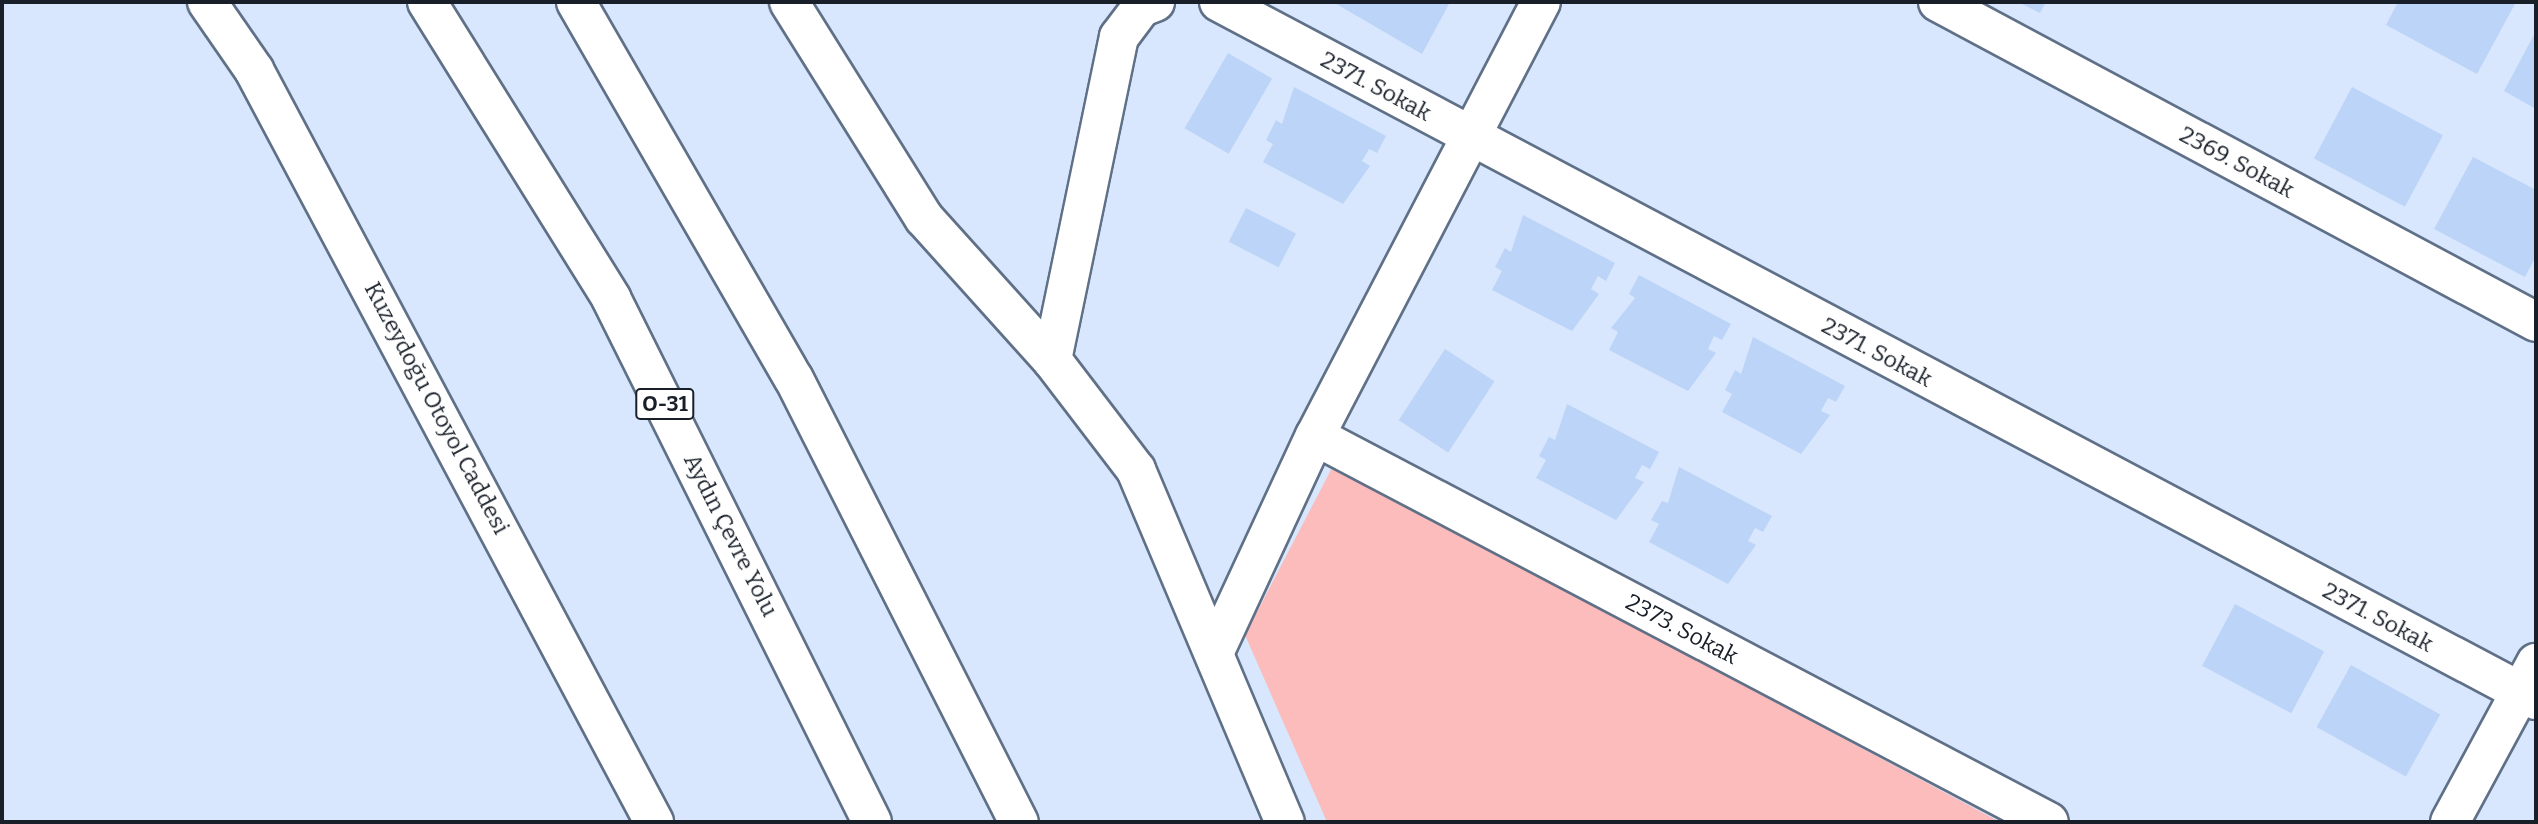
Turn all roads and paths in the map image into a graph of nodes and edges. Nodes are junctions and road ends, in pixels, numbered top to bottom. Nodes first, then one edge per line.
1 (207, 2) edge
2 (427, 2) edge
3 (576, 2) edge
4 (789, 2) edge
5 (1155, 2) edge
6 (1219, 2) edge
7 (1541, 2) edge
8 (1938, 2) edge
9 (1475, 139) junction
10 (2536, 322) edge
11 (1052, 360) junction
12 (1315, 436) junction
13 (1215, 651) junction
14 (2531, 685) edge
15 (654, 822) edge
16 (872, 822) edge
17 (1019, 822) edge
18 (1286, 822) edge
19 (2049, 822) edge
20 (2450, 822) edge

1 - 15 main road, Kuzeydoğu Otoyol Caddesi
2 - 16 main road, Aydın Çevre Yolu / O-31
3 - 17 main road
4 - 11 main road
5 - 11 main road
6 - 9 main road, 2371. Sokak
7 - 9 main road
8 - 10 main road, 2369. Sokak
9 - 12 main road
9 - 14 main road, 2371. Sokak
11 - 13 main road
12 - 13 main road
12 - 19 main road, 2373. Sokak
13 - 18 main road
14 - 20 main road

